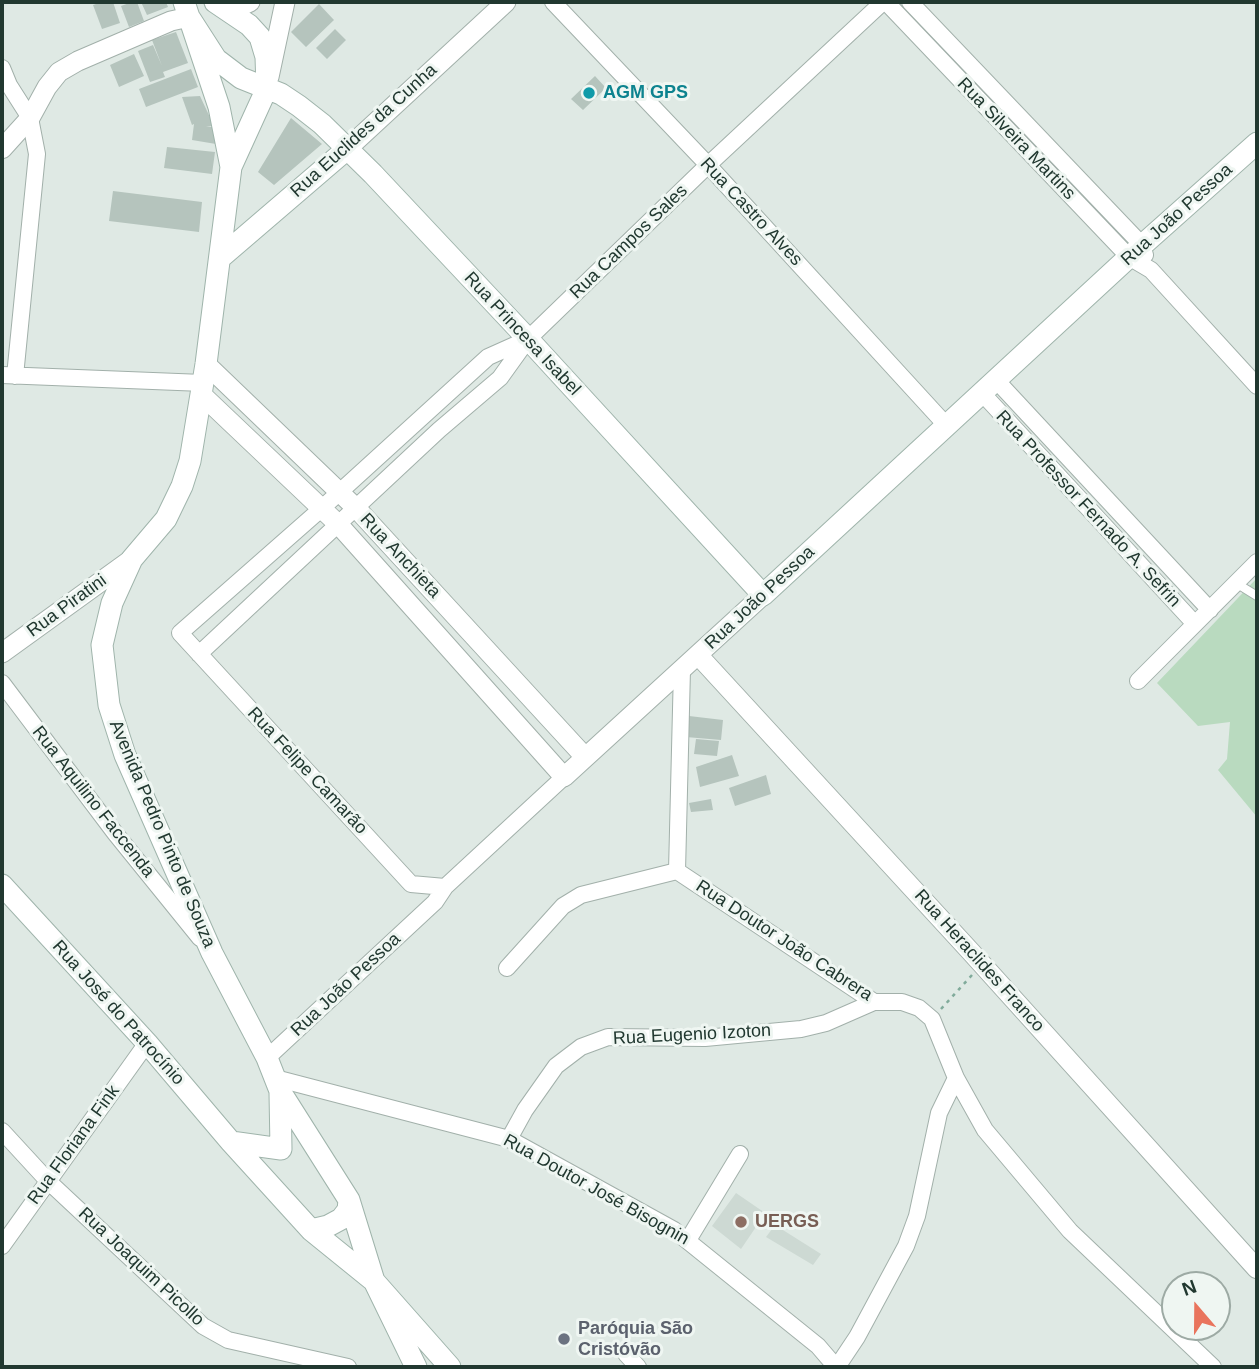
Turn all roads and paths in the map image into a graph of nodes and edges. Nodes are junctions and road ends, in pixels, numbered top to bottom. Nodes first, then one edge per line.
1 (285, 2) edge
2 (506, 2) edge
3 (553, 2) edge
4 (885, 2) edge
5 (910, 2) edge
6 (232, 5) edge
7 (187, 9) edge
8 (2, 68) edge
9 (267, 88) junction
10 (994, 91) junction
11 (982, 103) junction
12 (30, 118) junction
13 (1257, 143) edge
14 (2, 149) edge
15 (346, 149) junction
16 (708, 165) junction
17 (231, 167) junction
18 (1135, 251) junction
19 (220, 258) junction
20 (528, 339) junction
21 (8, 375) edge
22 (203, 380) junction
23 (989, 386) junction
24 (1257, 386) edge
25 (424, 415) junction
26 (946, 425) junction
27 (439, 430) junction
28 (340, 492) junction
29 (321, 509) junction
30 (357, 509) junction
31 (339, 525) junction
32 (132, 559) junction
33 (1257, 562) edge
34 (1236, 583) junction
35 (763, 595) junction
36 (1257, 596) edge
37 (1210, 610) junction
38 (1195, 624) junction
39 (469, 630) junction
40 (180, 633) joint
41 (450, 649) junction
42 (2, 653) edge
43 (198, 654) junction
44 (698, 655) junction
45 (682, 669) junction
46 (1138, 681) dead end
47 (2, 683) edge
48 (585, 757) junction
49 (564, 776) junction
50 (677, 871) junction
51 (2, 885) edge
52 (445, 887) junction
53 (212, 953) junction
54 (982, 964) junction
55 (507, 968) dead end
56 (874, 1002) junction
57 (932, 1019) junction
58 (147, 1043) junction
59 (267, 1058) junction
60 (956, 1078) junction
61 (278, 1085) junction
62 (2, 1131) edge
63 (509, 1139) junction
64 (231, 1142) junction
65 (281, 1149) junction
66 (321, 1154) junction
67 (740, 1154) dead end
68 (48, 1181) junction
69 (272, 1188) junction
70 (349, 1200) junction
71 (311, 1230) junction
72 (688, 1240) junction
73 (2, 1246) edge
74 (1257, 1269) edge
75 (374, 1281) junction
76 (626, 1354) dead end
77 (348, 1367) edge
78 (416, 1367) edge
79 (450, 1367) edge
80 (638, 1367) edge
81 (836, 1367) edge
82 (1213, 1367) edge

1 - 9 street
2 - 15 street, Rua Euclides da Cunha
3 - 16 street, Rua Castro Alves
4 - 11 street, Rua Silveira Martins
4 - 16 street, Rua Campos Sales
5 - 10 street, Rua Silveira Martins
6 - 9 main road
7 - 9 main road, Rua Princesa Isabel
7 - 12 street
7 - 17 main road, Avenida Pedro Pinto de Souza
8 - 12 street
9 - 15 main road, Rua Princesa Isabel
9 - 17 main road, Avenida Pedro Pinto de Souza
10 - 11 street
10 - 18 street, Rua Silveira Martins
11 - 18 street, Rua Silveira Martins
12 - 14 street
12 - 21 street
13 - 18 main road, Rua João Pessoa
15 - 19 main road, Rua Euclides da Cunha
15 - 20 main road, Rua Princesa Isabel
16 - 20 street, Rua Campos Sales
16 - 26 street, Rua Castro Alves
17 - 19 main road, Avenida Pedro Pinto de Souza
18 - 23 main road, Rua João Pessoa
18 - 24 street, Rua Silveira Martins
19 - 22 main road, Avenida Pedro Pinto de Souza
20 - 25 street, Rua Campos Sales
20 - 27 street, Rua Campos Sales
20 - 35 main road, Rua Princesa Isabel
21 - 22 street
22 - 28 street, Rua Anchieta
22 - 29 street, Rua Anchieta
22 - 32 main road, Avenida Pedro Pinto de Souza
23 - 26 main road, Rua João Pessoa
23 - 37 street, Rua Professor Fernado A. Sefrin
23 - 38 street, Rua Professor Fernado A. Sefrin
25 - 27 street
25 - 28 street, Rua Campos Sales
26 - 35 main road, Rua João Pessoa
27 - 30 street, Rua Campos Sales
28 - 29 street, Rua Campos Sales
28 - 30 street, Rua Anchieta
29 - 31 street, Rua Anchieta
29 - 40 street, Rua Campos Sales
30 - 31 street, Rua Campos Sales
30 - 39 street, Rua Anchieta
31 - 41 street, Rua Anchieta
31 - 43 street, Rua Campos Sales
32 - 42 street, Rua Piratini
32 - 53 main road, Avenida Pedro Pinto de Souza
33 - 34 street
34 - 36 lane
34 - 37 street
35 - 44 street, Rua João Pessoa
37 - 38 street
38 - 46 street
39 - 41 street
39 - 48 street, Rua Anchieta
40 - 43 street, Rua Felipe Camarão
41 - 49 street, Rua Anchieta
43 - 52 street, Rua Felipe Camarão
44 - 45 street, Rua João Pessoa
44 - 54 street, Rua Heraclides Franco
45 - 48 street, Rua João Pessoa
45 - 50 street, Rua Doutor João Cabrera
47 - 53 street, Rua Aquilino Faccenda
48 - 49 street, Rua João Pessoa
49 - 52 street, Rua João Pessoa
50 - 55 street
50 - 56 street, Rua Doutor João Cabrera
51 - 58 main road, Rua José do Patrocínio
52 - 59 street, Rua João Pessoa
53 - 59 main road, Avenida Pedro Pinto de Souza
54 - 57 path
54 - 74 street, Rua Heraclides Franco
56 - 57 street, Rua Doutor João Cabrera
56 - 63 street, Rua Eugenio Izoton
57 - 60 street
58 - 64 main road, Rua José do Patrocínio
58 - 68 street, Rua Floriana Fink
59 - 61 main road, Avenida Pedro Pinto de Souza
60 - 81 street
60 - 82 street
61 - 63 street, Rua Doutor José Bisognin
61 - 65 main road, Avenida Pedro Pinto de Souza
61 - 66 main road, Avenida Pedro Pinto de Souza
62 - 68 street, Rua Joaquim Picollo
63 - 72 street, Rua Doutor José Bisognin
64 - 65 main road
64 - 69 main road, Rua José do Patrocínio
65 - 66 main road
65 - 69 main road
66 - 70 main road
67 - 72 street
68 - 73 street, Rua Floriana Fink
68 - 77 street, Rua Joaquim Picollo
69 - 71 main road
70 - 71 main road
70 - 75 main road
71 - 75 main road
72 - 81 street, Rua Doutor José Bisognin
75 - 78 main road
75 - 79 main road
76 - 80 street

